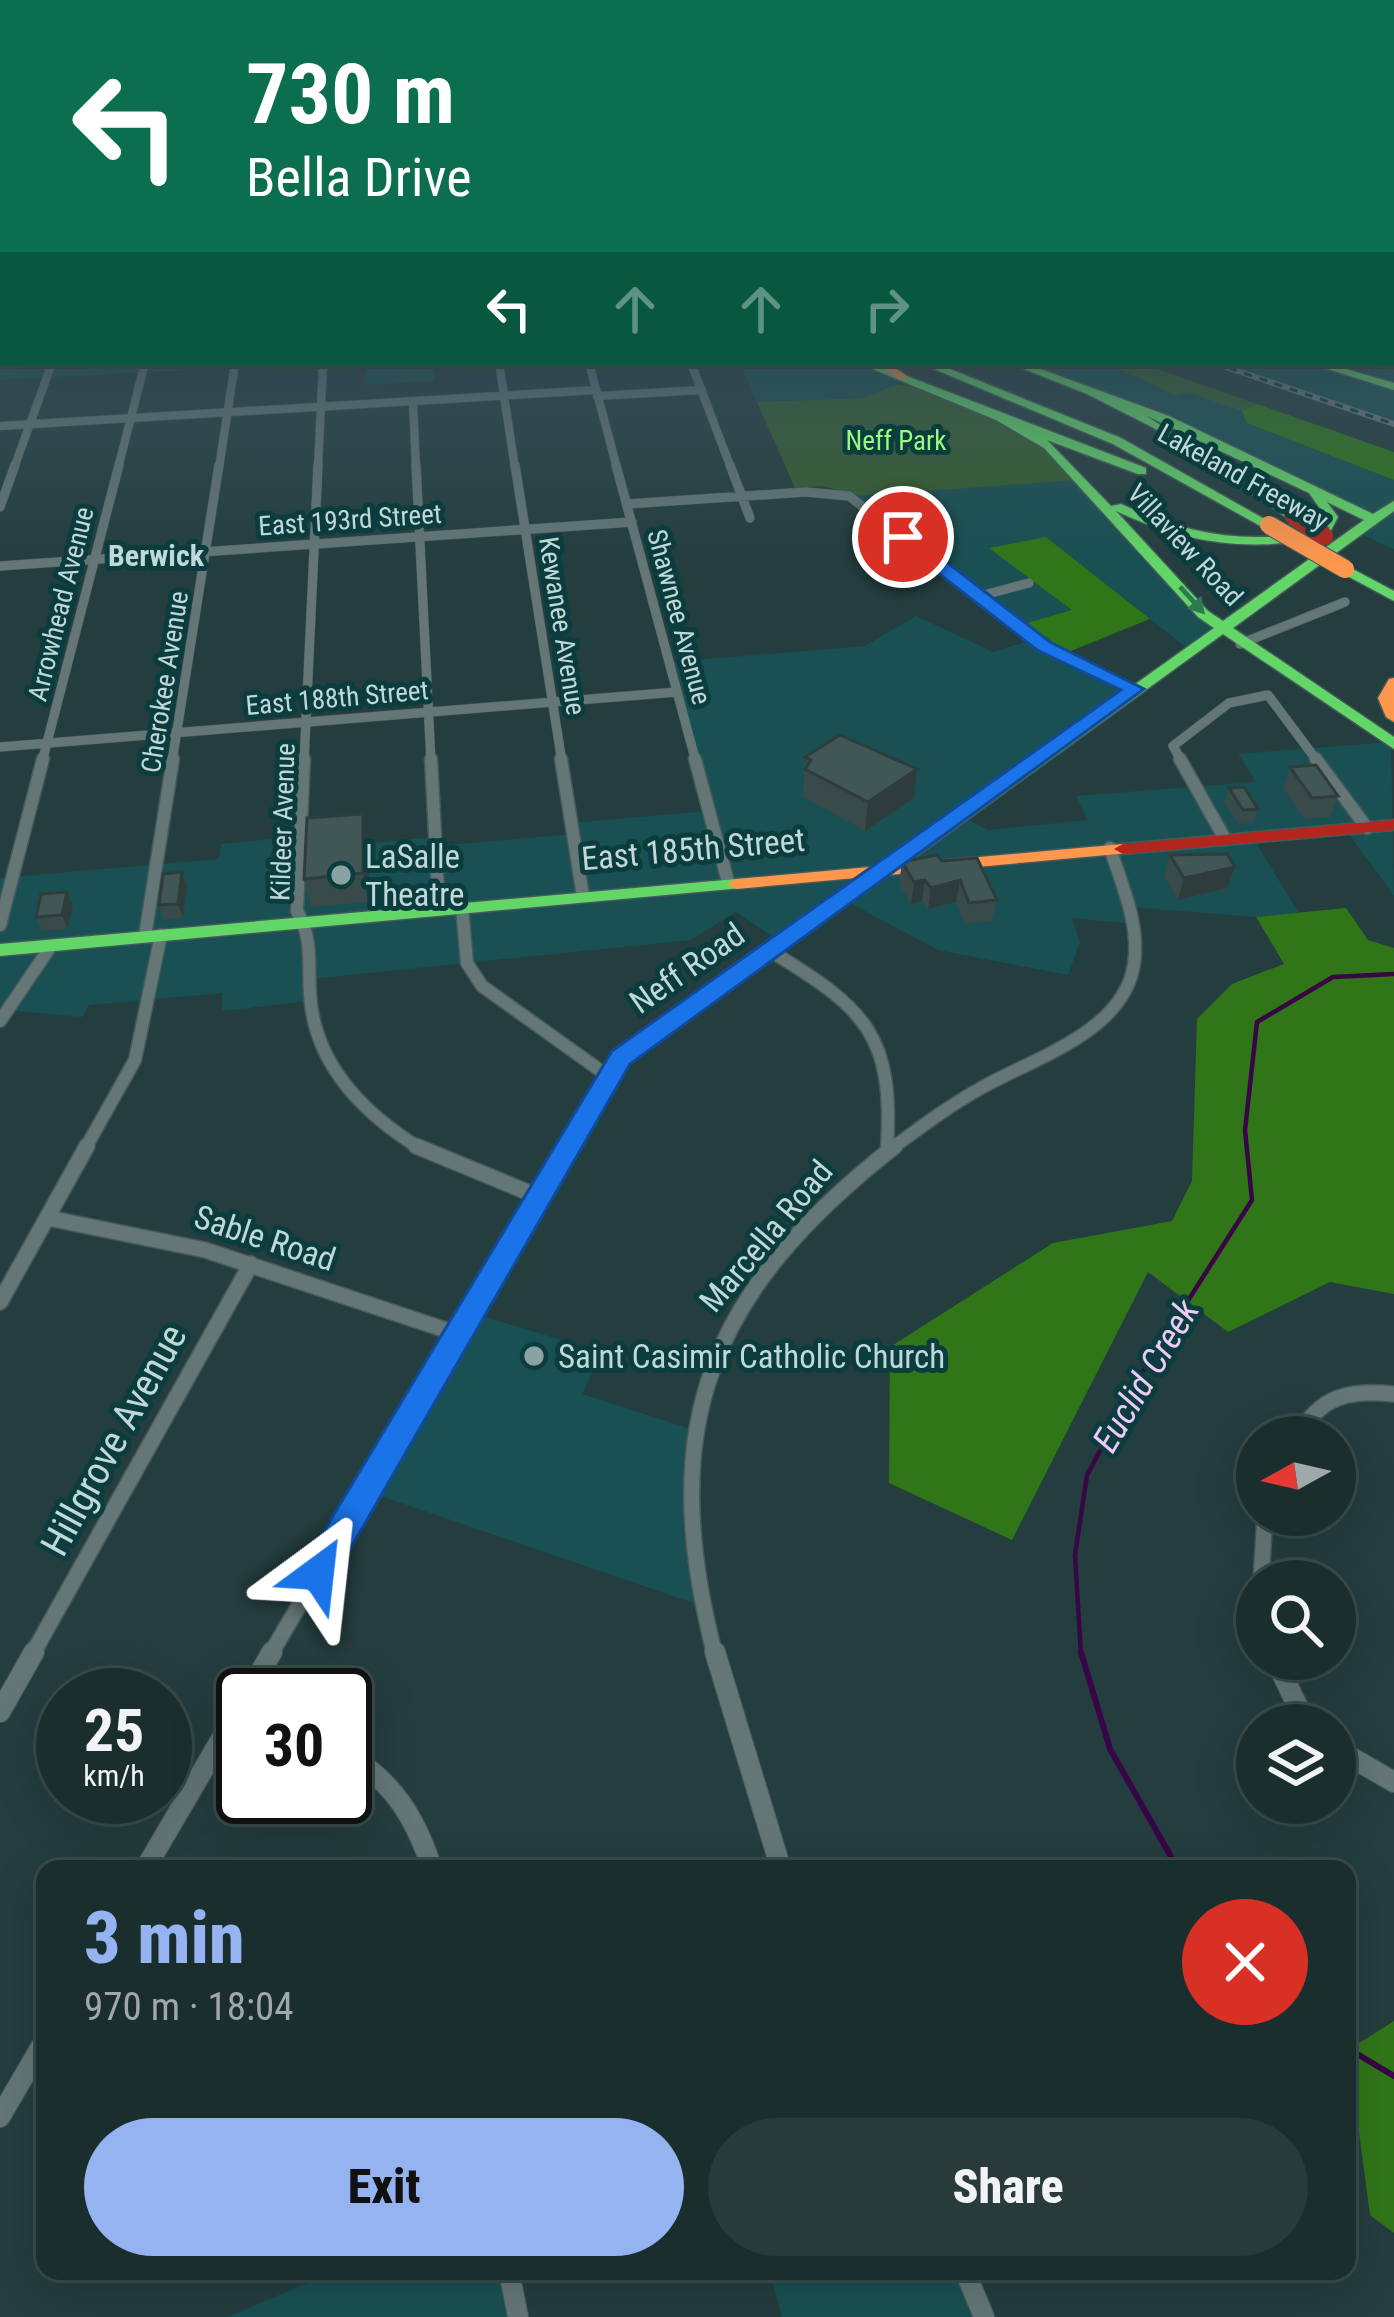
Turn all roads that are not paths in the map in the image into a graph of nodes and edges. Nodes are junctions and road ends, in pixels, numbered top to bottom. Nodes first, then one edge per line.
1 (51, 366) edge
2 (144, 366) edge
3 (235, 366) edge
4 (322, 366) edge
5 (499, 366) edge
6 (590, 366) edge
7 (693, 366) edge
8 (966, 366) edge
9 (1022, 366) edge
10 (1323, 366) edge
11 (903, 368) edge
12 (1394, 387) edge
13 (702, 390) junction
14 (1091, 391) junction
15 (597, 393) junction
16 (504, 396) junction
17 (412, 402) junction
18 (321, 406) junction
19 (227, 412) junction
20 (131, 418) junction
21 (1000, 418) junction
22 (30, 424) junction
23 (0, 426) edge
24 (1295, 482) junction
25 (743, 496) junction
26 (1100, 499) junction
27 (626, 504) junction
28 (0, 507) edge
29 (1384, 512) edge
30 (750, 518) dead end
31 (1277, 519) junction
32 (632, 522) junction
33 (524, 529) junction
34 (421, 536) junction
35 (315, 544) junction
36 (208, 552) junction
37 (94, 559) junction
38 (1356, 564) junction
39 (0, 566) edge
40 (1394, 576) edge
41 (1029, 583) dead end
42 (980, 596) junction
43 (1394, 597) edge
44 (1346, 602) dead end
45 (1232, 638) junction
46 (1394, 682) edge
47 (1135, 689) junction
48 (677, 692) junction
49 (553, 702) junction
50 (431, 712) junction
51 (1394, 717) edge
52 (308, 722) junction
53 (179, 732) junction
54 (47, 743) junction
55 (1394, 744) edge
56 (0, 747) edge
57 (1386, 828) edge
58 (1225, 839) junction
59 (1110, 848) junction
60 (890, 867) junction
61 (728, 883) junction
62 (583, 896) junction
63 (450, 909) junction
64 (305, 922) junction
65 (0, 926) edge
66 (153, 936) junction
67 (51, 946) junction
68 (0, 950) edge
69 (772, 952) junction
70 (0, 1021) edge
71 (608, 1076) junction
72 (887, 1148) junction
73 (537, 1196) junction
74 (48, 1218) junction
75 (251, 1264) junction
76 (0, 1302) edge
77 (458, 1334) junction
78 (1394, 1394) edge
79 (1312, 1416) edge
80 (263, 1668) edge
81 (0, 1712) edge
82 (216, 1749) edge
83 (1356, 1760) edge
84 (372, 1773) edge
85 (1394, 1782) edge
86 (150, 1860) edge
87 (429, 1860) edge
88 (778, 1860) edge
89 (36, 2055) edge
90 (0, 2117) edge
91 (511, 2280) edge
92 (969, 2280) edge
93 (518, 2317) edge
94 (984, 2317) edge

1 - 22 street
2 - 20 street, Arrowhead Avenue
3 - 19 street, Cherokee Avenue
4 - 18 street, Kildeer Avenue
5 - 16 street, Kewanee Avenue
6 - 15 street, Shawnee Avenue
7 - 13 street
8 - 31 main road, Lakeland Freeway
9 - 14 main road
10 - 12 main road
11 - 21 main road
11 - 31 main road, Lakeland Freeway
13 - 15 street
13 - 25 street
14 - 24 main road
14 - 31 main road
15 - 16 street
15 - 27 street, Shawnee Avenue
16 - 17 street
16 - 33 street, Kewanee Avenue
17 - 18 street
17 - 34 street
18 - 19 street
18 - 35 street, Kildeer Avenue
19 - 20 street
19 - 36 street, Cherokee Avenue
20 - 22 street
20 - 37 street, Arrowhead Avenue
21 - 26 main road, Villaview Road
21 - 31 main road
22 - 23 street
22 - 28 street
24 - 26 main road
24 - 29 main road
25 - 27 street
25 - 30 street
25 - 42 street
26 -> 45 main road, Villaview Road
27 - 32 street, Shawnee Avenue
29 - 45 main road, Neff Road
31 - 38 main road, Lakeland Freeway, bridge
31 - 38 main road, Lakeland Freeway, bridge
32 - 33 street, East 193rd Street
32 - 48 street, Shawnee Avenue
33 - 34 street, East 193rd Street
33 - 49 street, Kewanee Avenue
34 - 35 street, East 193rd Street
34 - 50 street
35 - 36 street, East 193rd Street
35 - 52 street, Kildeer Avenue
36 - 37 street, East 193rd Street
36 - 53 street, Cherokee Avenue
37 - 39 street, East 193rd Street
37 - 54 street, Arrowhead Avenue
38 - 40 main road, Lakeland Freeway
38 - 43 main road, Lakeland Freeway
41 - 42 street
42 - 47 street
44 - 45 street
45 - 47 main road, Neff Road
45 - 55 main road, Villaview Road
46 - 51 main road
47 - 60 main road, Neff Road
48 - 49 street, East 188th Street
48 - 61 street, Shawnee Avenue
49 - 50 street, East 188th Street
49 - 62 street, Kewanee Avenue
50 - 52 street, East 188th Street
50 - 63 street
52 - 53 street, East 188th Street
52 - 64 street, Kildeer Avenue
53 - 54 street, East 188th Street
53 - 66 street, Cherokee Avenue
54 - 56 street, East 188th Street
54 - 65 street, Arrowhead Avenue
57 - 58 main road, East 185th Street
57 - 58 street
58 - 59 main road, East 185th Street
59 - 60 main road, East 185th Street
59 - 72 street, Marcella Road
60 - 61 main road, East 185th Street
60 - 69 street, Neff Road
61 - 62 main road, East 185th Street
62 - 63 main road, East 185th Street
63 - 64 main road, East 185th Street
63 - 71 street
64 - 66 main road, East 185th Street
64 - 73 street, Kildeer Avenue
66 - 67 main road, East 185th Street
66 - 74 street, Cherokee Avenue
67 - 68 main road, East 185th Street
67 - 70 street
69 - 71 street, Neff Road
69 - 72 street
71 - 73 street, Neff Road
72 - 88 street, Marcella Road
73 - 77 street, Neff Road
74 - 75 street, Sable Road
74 - 76 street, Cherokee Avenue
75 - 77 street, Sable Road
75 - 81 street, Hillgrove Avenue
77 - 80 street, Neff Road
78 - 79 street
82 - 86 street, Neff Road
83 - 85 street
84 - 87 street
89 - 90 street
91 - 93 street
92 - 94 street

